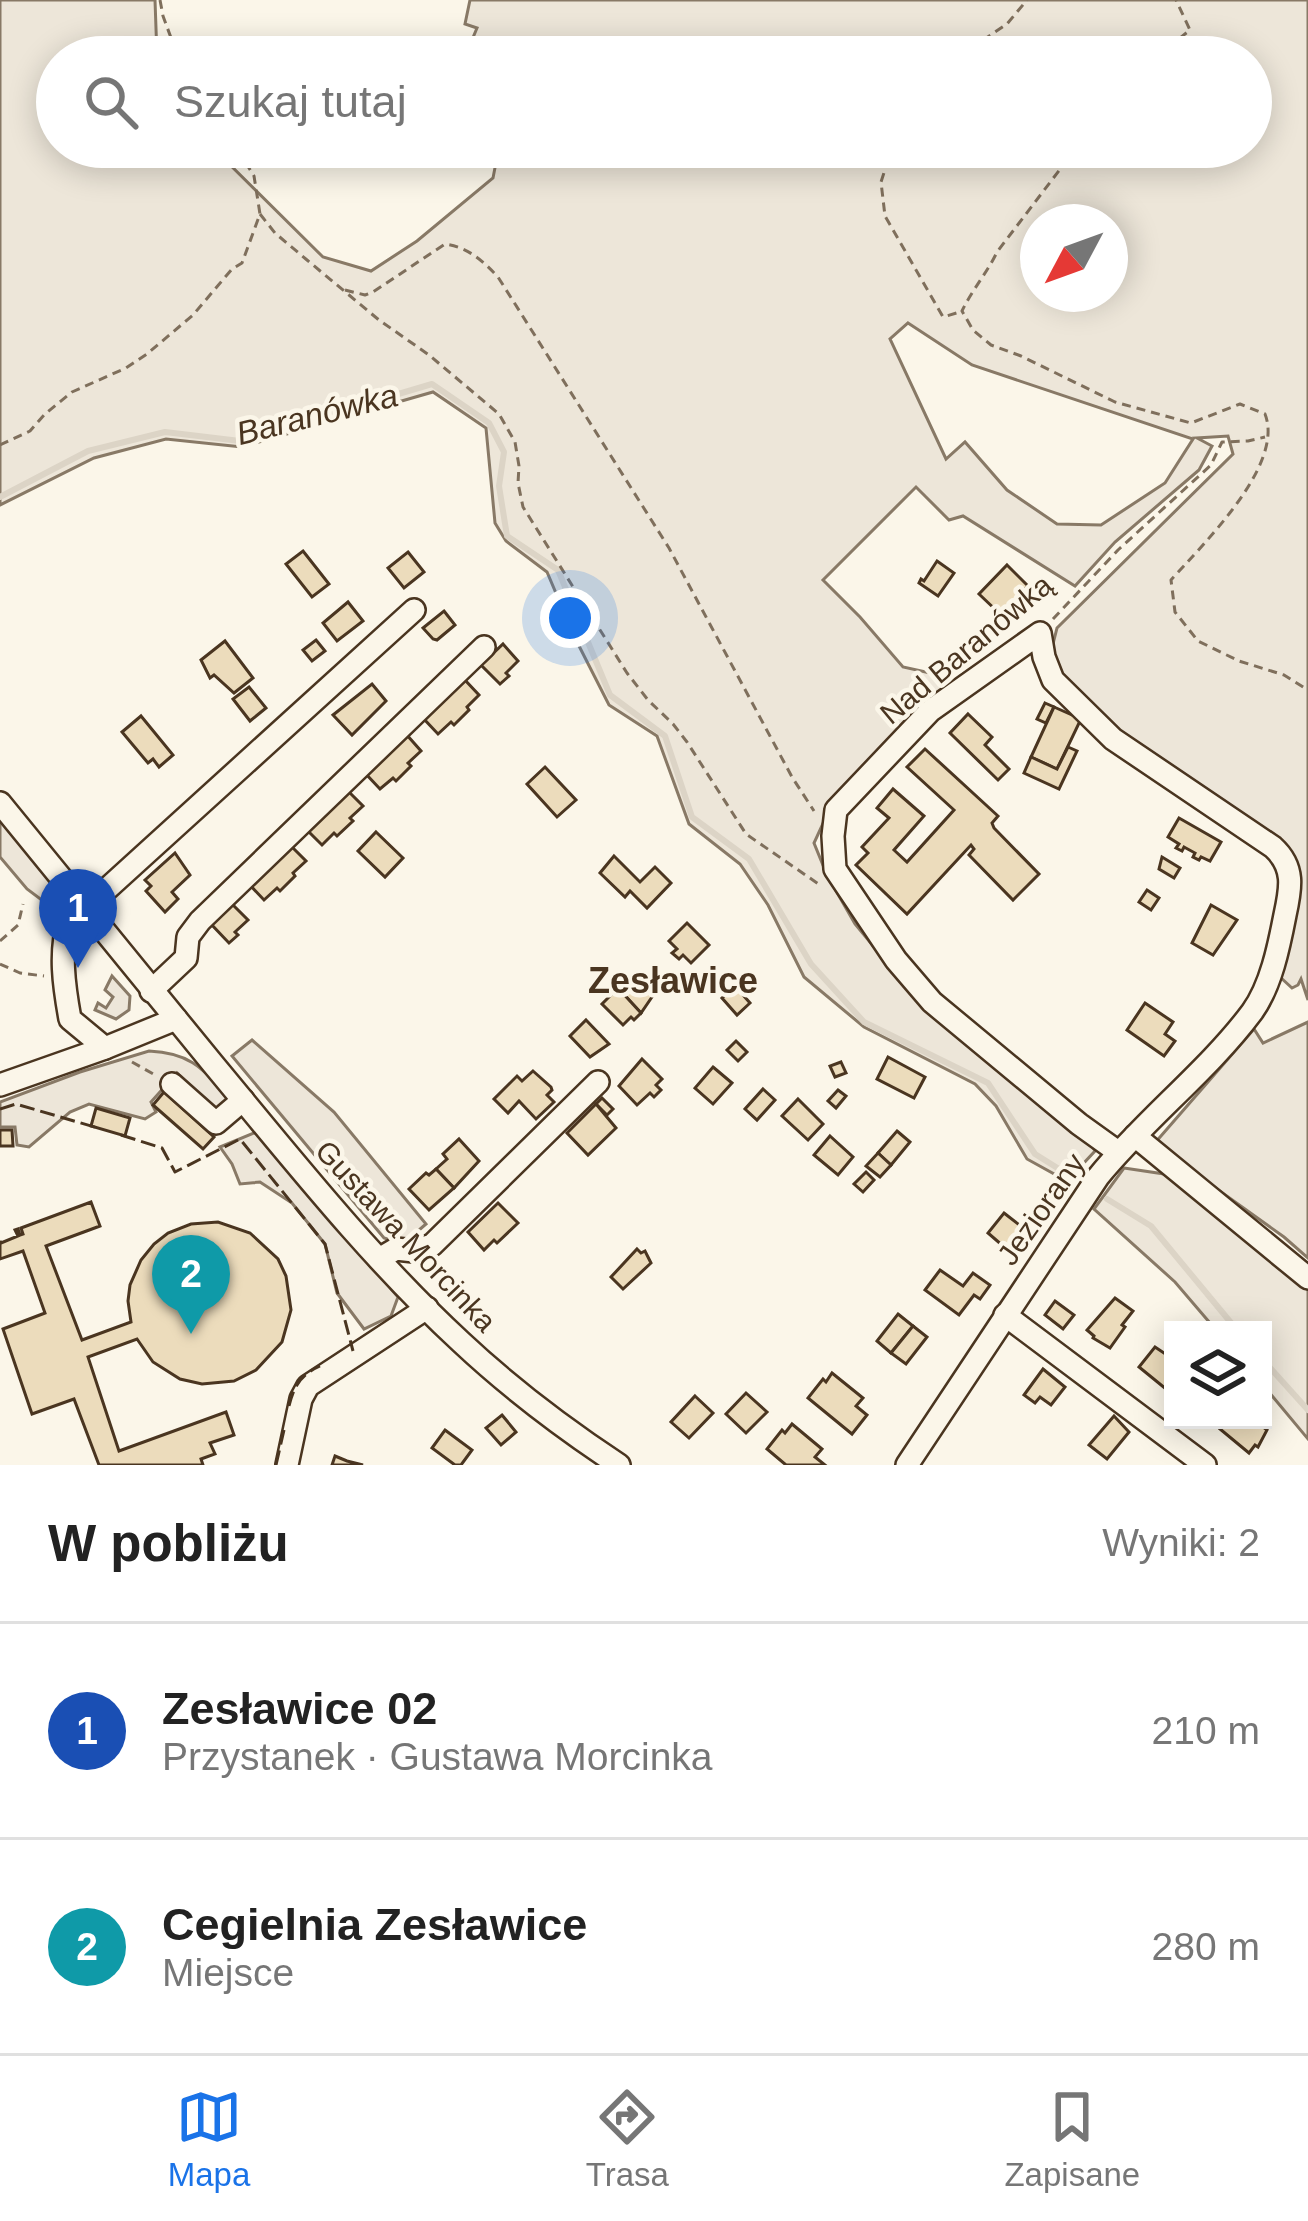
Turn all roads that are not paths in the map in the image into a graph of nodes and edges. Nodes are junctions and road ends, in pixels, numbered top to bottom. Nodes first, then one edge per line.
1 (414, 610) dead end
2 (484, 647) dead end
3 (0, 803) edge
4 (86, 908) junction
5 (151, 991) junction
6 (1254, 1010) joint
7 (176, 1019) junction
8 (112, 1052) junction
9 (598, 1082) dead end
10 (172, 1084) road end
11 (0, 1085) edge
12 (243, 1100) junction
13 (1126, 1144) junction
14 (379, 1259) junction
15 (1308, 1278) edge
16 (427, 1309) junction
17 (1005, 1315) junction
18 (287, 1465) edge
19 (619, 1465) edge
20 (907, 1465) edge
21 (1205, 1465) edge

1 - 4 street
2 - 5 street
3 - 4 street, Gustawa Morcinka
4 - 5 street, Gustawa Morcinka
4 - 8 street
5 - 7 street, Gustawa Morcinka
6 - 13 street, Jeziorany
6 - 13 street, Nad Baranówką
7 - 8 street
7 - 12 street, Gustawa Morcinka
8 - 11 street
9 - 14 street
10 - 12 street
12 - 14 street, Gustawa Morcinka
13 - 15 street
13 - 17 street, Jeziorany
14 - 16 street, Gustawa Morcinka
16 - 18 street
16 - 19 street, Gustawa Morcinka
17 - 20 street, Jeziorany
17 - 21 street

